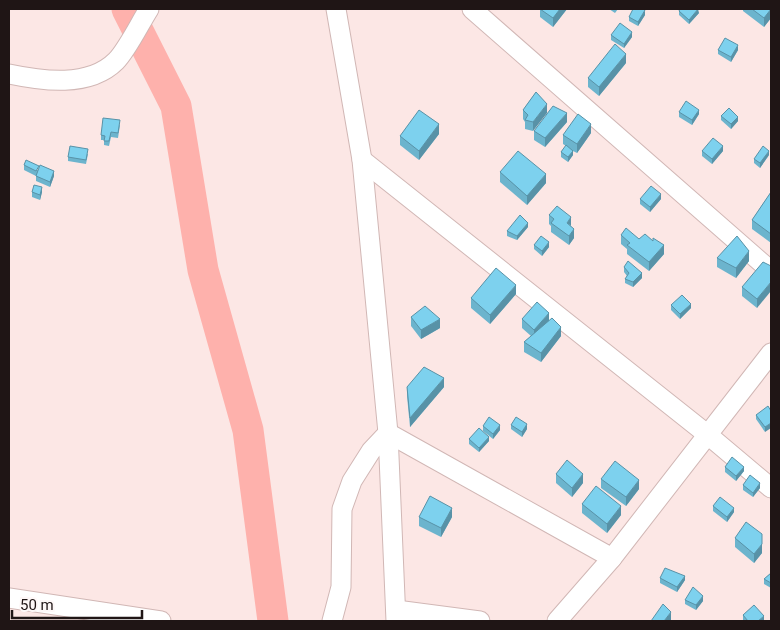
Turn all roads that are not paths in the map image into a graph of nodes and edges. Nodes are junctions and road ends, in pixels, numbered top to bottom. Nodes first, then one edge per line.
1 (149, 9) edge
2 (336, 9) edge
3 (472, 9) edge
4 (9, 74) edge
5 (362, 160) junction
6 (771, 271) edge
7 (771, 353) edge
8 (388, 433) junction
9 (708, 435) junction
10 (771, 488) edge
11 (612, 558) junction
12 (9, 598) edge
13 (396, 616) edge
14 (161, 621) edge
15 (332, 621) edge
16 (480, 621) edge
17 (557, 621) edge

1 - 4 street
2 - 5 street
3 - 6 street
5 - 8 street
5 - 9 street
7 - 9 street
8 - 11 street
8 - 13 street
8 - 15 street
9 - 10 street
9 - 11 street
11 - 17 street
12 - 14 street
13 - 16 street

